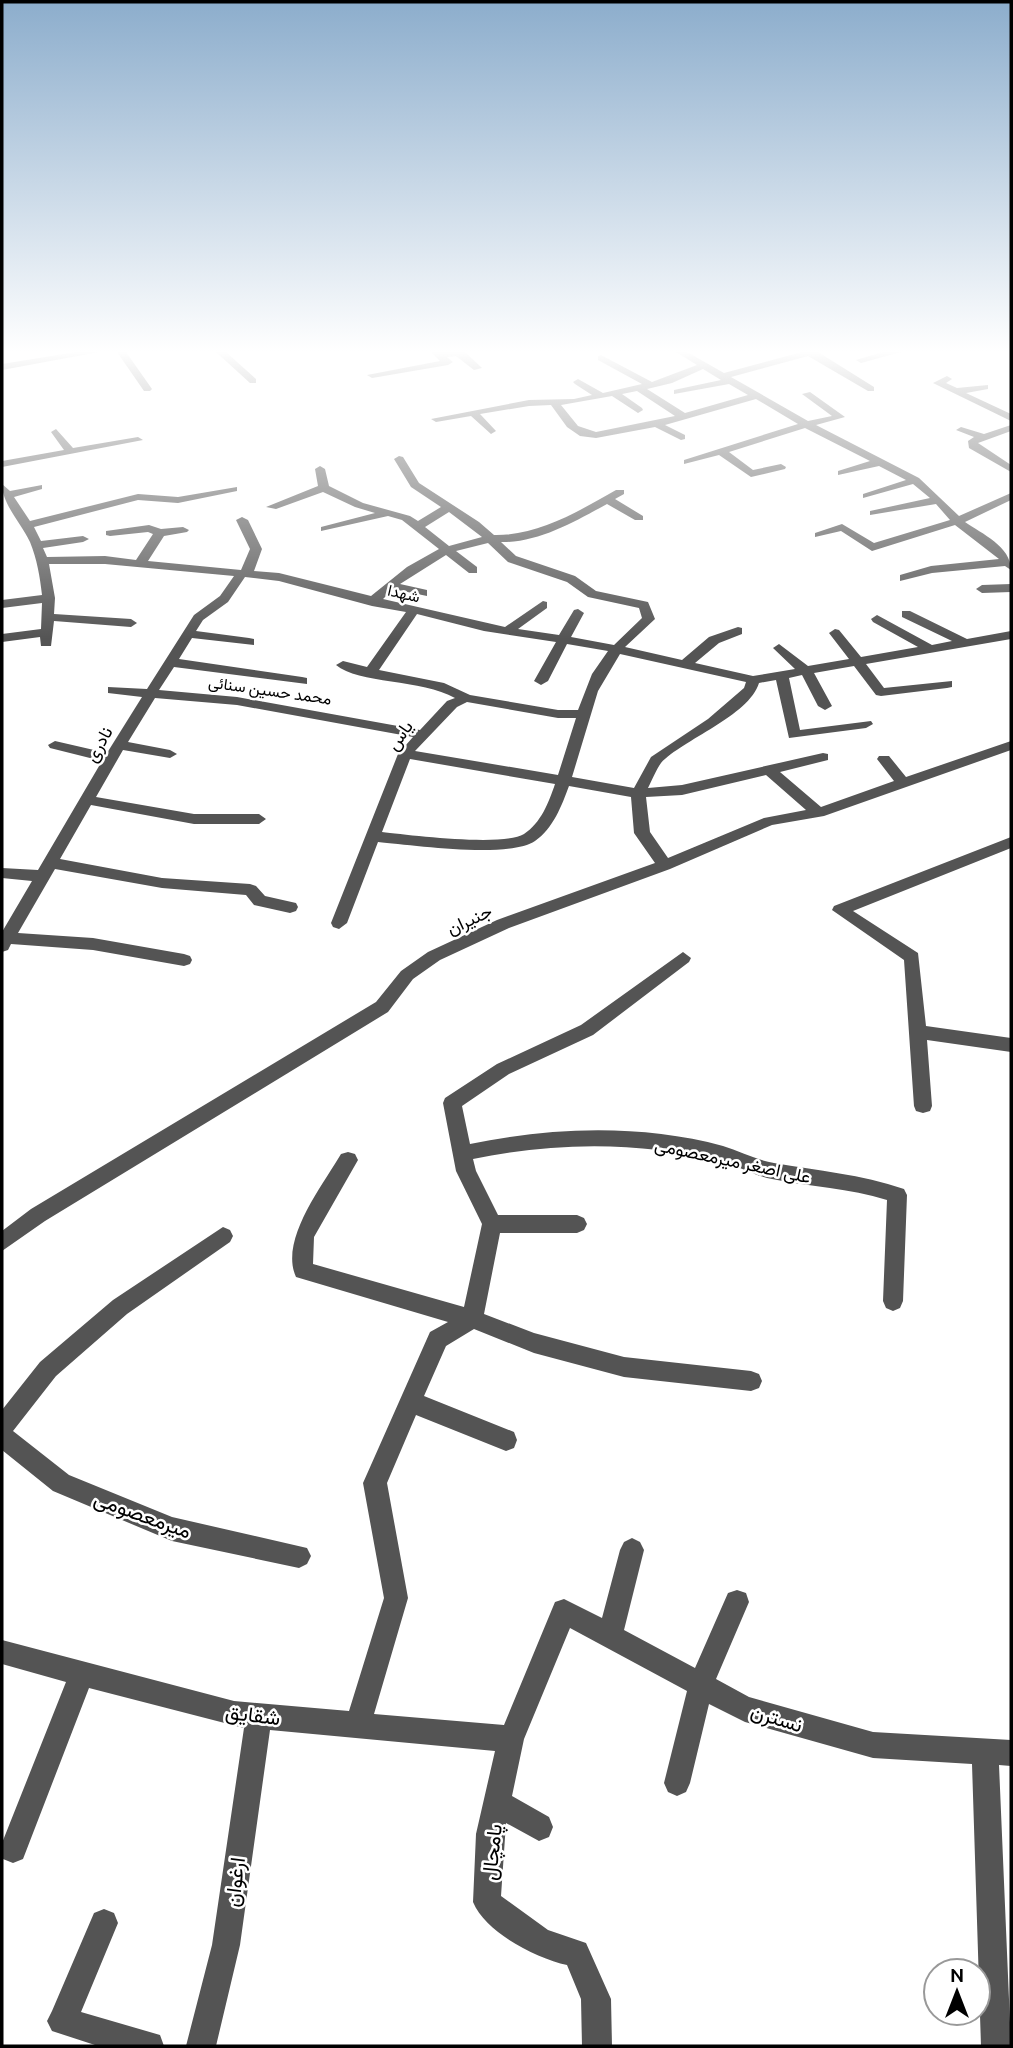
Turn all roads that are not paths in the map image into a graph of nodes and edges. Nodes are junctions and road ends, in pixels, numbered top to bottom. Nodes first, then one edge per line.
1 (67, 448) edge
2 (91, 448) edge
3 (731, 448) edge
4 (852, 448) edge
5 (976, 448) edge
6 (70, 451) junction
7 (720, 451) junction
8 (399, 459) dead end
9 (880, 462) junction
10 (688, 463) dead end
11 (2, 464) edge
12 (781, 467) dead end
13 (320, 469) dead end
14 (1011, 469) edge
15 (842, 472) dead end
16 (915, 480) junction
17 (38, 487) dead end
18 (324, 488) junction
19 (233, 489) dead end
20 (5, 491) edge
21 (620, 492) dead end
22 (867, 496) dead end
23 (1011, 496) edge
24 (339, 497) junction
25 (607, 499) junction
26 (939, 499) junction
27 (309, 503) dead end
28 (272, 507) dead end
29 (449, 508) junction
30 (19, 510) junction
31 (388, 513) junction
32 (874, 513) dead end
33 (2, 514) edge
34 (639, 519) dead end
35 (242, 520) dead end
36 (957, 521) junction
37 (28, 525) junction
38 (418, 526) junction
39 (325, 529) dead end
40 (183, 530) dead end
41 (110, 533) dead end
42 (160, 533) junction
43 (819, 535) dead end
44 (83, 539) dead end
45 (489, 540) junction
46 (38, 545) junction
47 (1011, 546) edge
48 (998, 550) junction
49 (447, 551) junction
50 (45, 561) junction
51 (140, 563) junction
52 (1010, 564) edge
53 (472, 570) dead end
54 (244, 573) junction
55 (904, 578) dead end
56 (390, 585) junction
57 (1011, 587) edge
58 (982, 589) dead end
59 (423, 593) dead end
60 (49, 598) junction
61 (372, 602) junction
62 (2, 604) edge
63 (543, 606) dead end
64 (413, 611) junction
65 (578, 613) dead end
66 (906, 614) dead end
67 (49, 617) junction
68 (877, 619) dead end
69 (131, 622) dead end
70 (507, 631) junction
71 (738, 631) dead end
72 (835, 633) dead end
73 (188, 634) junction
74 (1011, 635) edge
75 (2, 638) edge
76 (561, 640) junction
77 (249, 642) dead end
78 (964, 642) junction
79 (779, 648) dead end
80 (928, 648) junction
81 (617, 650) junction
82 (170, 662) junction
83 (859, 662) junction
84 (343, 665) dead end
85 (682, 666) junction
86 (807, 672) junction
87 (369, 674) junction
88 (782, 676) junction
89 (753, 680) junction
90 (302, 681) dead end
91 (541, 681) dead end
92 (947, 684) dead end
93 (113, 690) dead end
94 (151, 693) junction
95 (466, 698) junction
96 (825, 706) dead end
97 (586, 715) junction
98 (866, 724) dead end
99 (421, 734) junction
100 (794, 735) junction
101 (55, 746) dead end
102 (1011, 746) edge
103 (116, 752) junction
104 (170, 754) dead end
105 (405, 754) junction
106 (823, 757) dead end
107 (884, 759) dead end
108 (797, 762) junction
109 (768, 769) junction
110 (562, 780) junction
111 (904, 785) junction
112 (638, 793) junction
113 (89, 800) junction
114 (820, 813) junction
115 (259, 819) dead end
116 (374, 836) junction
117 (1011, 842) edge
118 (665, 865) junction
119 (48, 869) junction
120 (2, 873) edge
121 (290, 907) dead end
122 (339, 923) dead end
123 (4, 942) edge
124 (683, 958) dead end
125 (184, 960) dead end
126 (918, 1032) junction
127 (1011, 1045) edge
128 (923, 1106) dead end
129 (463, 1153) junction
130 (348, 1160) dead end
131 (492, 1224) junction
132 (577, 1224) dead end
133 (223, 1236) dead end
134 (2, 1242) edge
135 (892, 1301) dead end
136 (472, 1319) junction
137 (751, 1381) dead end
138 (411, 1402) junction
139 (2, 1427) edge
140 (2, 1436) edge
141 (506, 1440) dead end
142 (632, 1550) dead end
143 (299, 1556) dead end
144 (737, 1602) dead end
145 (564, 1611) joint
146 (610, 1636) junction
147 (2, 1652) edge
148 (82, 1673) junction
149 (701, 1685) junction
150 (259, 1716) junction
151 (358, 1724) junction
152 (511, 1739) junction
153 (998, 1752) edge
154 (677, 1783) dead end
155 (497, 1804) junction
156 (539, 1827) dead end
157 (13, 1849) dead end
158 (104, 1923) dead end
159 (149, 2046) edge
160 (201, 2046) edge
161 (597, 2046) edge
162 (996, 2046) edge

1 - 6 street
2 - 6 street
3 - 7 street
4 - 9 street
5 - 14 street
6 - 11 street
7 - 10 street
7 - 12 street
8 - 29 street
9 - 15 street
9 - 16 street
13 - 18 street
16 - 22 street
16 - 26 street
17 - 20 street
18 - 24 street
18 - 28 street
19 - 37 street
20 - 30 street
21 - 25 street
23 - 36 street
24 - 27 street
24 - 31 street
25 - 34 street
25 - 45 street
26 - 32 street
26 - 36 street
29 - 38 street
29 - 45 street
30 - 33 street
30 - 37 street
31 - 38 street
31 - 39 street
35 - 54 street
36 - 43 street
36 - 48 street
37 - 46 street
38 - 49 street
40 - 42 street
41 - 42 street
42 - 51 street
44 - 46 street
45 - 49 street
45 - 81 street
46 - 50 street
47 - 48 street
48 - 52 street
49 - 53 street
49 - 56 street
50 - 51 street, شهدا
50 - 60 street
51 - 54 street, شهدا
52 - 55 street
54 - 61 street, شهدا
54 - 73 street, نادری
56 - 59 street
56 - 61 street
57 - 58 street
60 - 62 street
60 - 67 street
61 - 64 street, شهدا
63 - 70 street
64 - 70 street, شهدا
64 - 87 street
65 - 76 street
66 - 78 street
67 - 69 street
67 - 75 street
68 - 80 street
70 - 76 street, شهدا
71 - 85 street
72 - 83 street
73 - 77 street
73 - 82 street, نادری
74 - 78 street, شهدا
76 - 81 street, شهدا
76 - 91 street
78 - 80 street, شهدا
79 - 86 street
80 - 83 street, شهدا
81 - 85 street, شهدا
81 - 97 street
82 - 90 street
82 - 94 street, نادری
83 - 86 street, شهدا
83 - 92 street
84 - 87 street
85 - 89 street, شهدا
86 - 88 street, شهدا
86 - 96 street
87 - 95 street
88 - 89 street, شهدا
88 - 100 street
89 - 112 street
93 - 94 street, محمد حسین سنائی
94 - 99 street, محمد حسین سنائی
94 - 103 street, نادری
95 - 97 street
95 - 99 street, یاس
97 - 110 street
98 - 100 street
99 - 105 street, یاس
100 - 108 street
101 - 103 street
102 - 111 street, جنیران
103 - 104 street
103 - 113 street, نادری
105 - 110 street
105 - 116 street, یاس
106 - 108 street
107 - 111 street
108 - 109 street
109 - 112 street
109 - 114 street
110 - 112 street
110 - 116 street
111 - 114 street, جنیران
112 - 118 street
113 - 115 street
113 - 119 street, نادری
114 - 118 street, جنیران
116 - 122 street, یاس
117 - 126 street
118 - 134 street, جنیران
119 - 120 street
119 - 121 street
119 - 123 street, نادری
123 - 125 street
124 - 129 street
126 - 127 street
126 - 128 street
129 - 131 street
129 - 135 street, علی اصغر میرمعصومی
130 - 136 street
131 - 132 street
131 - 136 street
133 - 139 street
136 - 137 street
136 - 138 street
138 - 141 street
138 - 151 street
140 - 143 street, میرمعصومی
142 - 146 street
144 - 149 street
145 - 146 street, نسترن
145 - 152 street, پامچال
146 - 149 street, نسترن
147 - 148 street, شقایق
148 - 150 street, شقایق
148 - 157 street
149 - 153 street, نسترن
149 - 154 street
150 - 151 street, شقایق
150 - 160 street, ارغوان
151 - 152 street, شقایق
152 - 155 street, پامچال
153 - 162 street
155 - 156 street
155 - 161 street, پامچال
158 - 159 street

